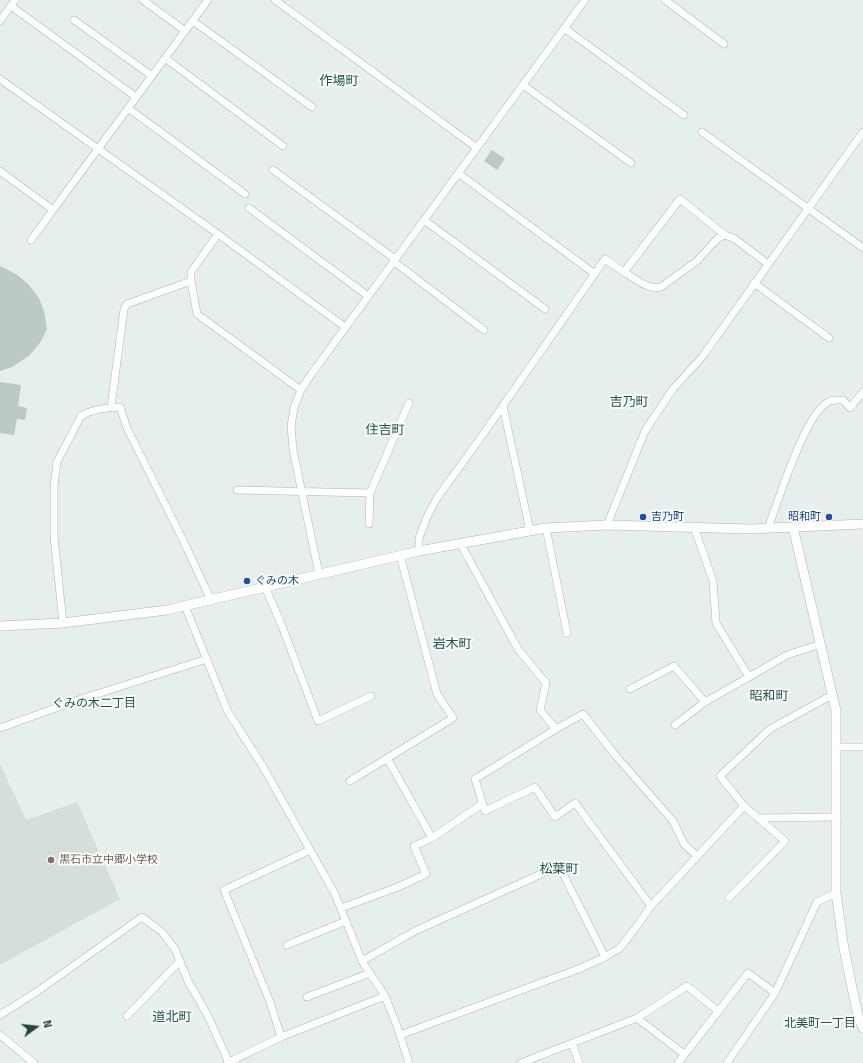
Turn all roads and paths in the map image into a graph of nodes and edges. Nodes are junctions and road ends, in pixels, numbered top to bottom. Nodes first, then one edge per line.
1 (143, 0) edge
2 (208, 0) edge
3 (275, 0) edge
4 (585, 0) edge
5 (665, 0) edge
6 (13, 3) edge
7 (74, 20) dead end
8 (193, 20) junction
9 (0, 21) edge
10 (564, 28) junction
11 (185, 31) junction
12 (724, 44) dead end
13 (165, 58) junction
14 (152, 76) junction
15 (0, 79) edge
16 (523, 85) junction
17 (136, 97) junction
18 (312, 107) dead end
19 (128, 108) junction
20 (684, 115) dead end
21 (702, 132) dead end
22 (863, 132) edge
23 (283, 146) dead end
24 (477, 148) junction
25 (98, 149) junction
26 (631, 163) dead end
27 (273, 170) dead end
28 (0, 171) edge
29 (458, 173) junction
30 (245, 194) dead end
31 (249, 208) dead end
32 (808, 208) junction
33 (53, 210) junction
34 (424, 220) junction
35 (218, 234) junction
36 (725, 235) junction
37 (31, 240) dead end
38 (863, 248) edge
39 (394, 260) junction
40 (768, 264) junction
41 (624, 272) junction
42 (595, 274) junction
43 (192, 281) junction
44 (754, 283) junction
45 (368, 296) junction
46 (545, 309) dead end
47 (345, 327) junction
48 (484, 330) dead end
49 (829, 338) dead end
50 (301, 390) junction
51 (863, 392) edge
52 (409, 403) dead end
53 (503, 406) junction
54 (111, 407) junction
55 (236, 490) dead end
56 (302, 491) junction
57 (370, 493) junction
58 (369, 524) dead end
59 (863, 524) edge
60 (607, 525) junction
61 (793, 527) junction
62 (546, 528) junction
63 (694, 528) junction
64 (768, 528) junction
65 (530, 531) junction
66 (460, 542) junction
67 (419, 551) junction
68 (400, 555) junction
69 (319, 574) junction
70 (265, 587) junction
71 (211, 600) junction
72 (185, 606) junction
73 (62, 623) junction
74 (0, 626) edge
75 (568, 633) dead end
76 (821, 644) junction
77 (207, 660) junction
78 (749, 677) junction
79 (630, 689) dead end
80 (832, 695) junction
81 (371, 696) dead end
82 (704, 702) junction
83 (675, 725) dead end
84 (0, 728) edge
85 (556, 729) junction
86 (837, 747) junction
87 (863, 747) edge
88 (387, 758) junction
89 (350, 781) dead end
90 (482, 804) junction
91 (744, 806) junction
92 (837, 817) junction
93 (758, 818) junction
94 (432, 838) junction
95 (310, 850) junction
96 (697, 856) junction
97 (836, 893) junction
98 (729, 898) dead end
99 (651, 906) junction
100 (341, 908) junction
101 (346, 921) junction
102 (287, 945) dead end
103 (605, 957) junction
104 (180, 961) junction
105 (362, 961) junction
106 (370, 973) junction
107 (774, 993) junction
108 (385, 996) junction
109 (307, 997) dead end
110 (718, 1011) junction
111 (0, 1015) edge
112 (127, 1016) dead end
113 (637, 1018) junction
114 (863, 1028) edge
115 (0, 1035) edge
116 (400, 1035) junction
117 (281, 1037) junction
118 (572, 1043) junction
119 (684, 1054) junction
120 (34, 1063) edge
121 (228, 1063) edge
122 (409, 1063) edge
123 (521, 1063) edge
124 (579, 1063) edge
125 (678, 1063) edge
126 (727, 1063) edge

1 - 11 street
2 - 8 street
3 - 24 street
4 - 10 street
5 - 12 street
6 - 9 street
6 - 17 street
7 - 14 street
8 - 11 street
8 - 18 street
10 - 16 street
10 - 20 street
11 - 13 street
13 - 14 street
13 - 23 street
14 - 17 street
15 - 25 street
16 - 24 street
16 - 26 street
17 - 19 street
19 - 25 street
19 - 30 street
21 - 32 street
22 - 32 street
24 - 29 street
25 - 33 street
25 - 35 street
27 - 39 street
28 - 33 street
29 - 34 street
29 - 42 street
31 - 45 street
32 - 38 street
32 - 40 street
33 - 37 street
34 - 39 street
34 - 46 street
35 - 43 street
35 - 47 street
36 - 40 street
36 - 41 street
36 - 41 street
39 - 45 street
39 - 48 street
40 - 44 street
41 - 42 street
42 - 53 street
43 - 50 street
43 - 54 street
44 - 49 street
44 - 60 street
45 - 47 street
47 - 50 street
50 - 56 street
51 - 64 street
52 - 57 street
53 - 65 street
53 - 67 street
54 - 71 street
54 - 73 street
55 - 56 street
56 - 57 street
56 - 69 street
57 - 58 street
59 - 61 street
60 - 62 street
60 - 63 street
61 - 64 street
61 - 76 street
62 - 65 street
62 - 75 street
63 - 64 street
63 - 78 street
65 - 66 street
66 - 67 street
66 - 85 street
67 - 68 street
68 - 69 street
68 - 88 street
69 - 70 street
70 - 71 street
70 - 81 street
71 - 72 street
72 - 73 street
72 - 77 street
73 - 74 street
76 - 78 street
76 - 80 street
77 - 84 street
77 - 95 street
78 - 82 street
79 - 82 street
80 - 86 street
80 - 91 street
82 - 83 street
85 - 90 street
85 - 96 street
86 - 87 street
86 - 92 street
88 - 89 street
88 - 94 street
90 - 94 street
90 - 99 street
91 - 93 street
91 - 96 street
92 - 93 street
92 - 97 street
93 - 98 street
94 - 100 street
95 - 100 street
95 - 117 street
96 - 99 street
97 - 107 street
97 - 114 street
99 - 103 street
100 - 101 street
101 - 102 street
101 - 105 street
103 - 105 street
103 - 116 street
104 - 111 street
104 - 112 street
104 - 121 street
105 - 106 street
106 - 108 street
106 - 109 street
107 - 110 street
107 - 126 street
108 - 116 street
108 - 117 street
110 - 113 street
110 - 119 street
113 - 118 street
113 - 119 street
115 - 120 street
116 - 122 street
117 - 121 street
118 - 123 street
118 - 124 street
119 - 125 street

